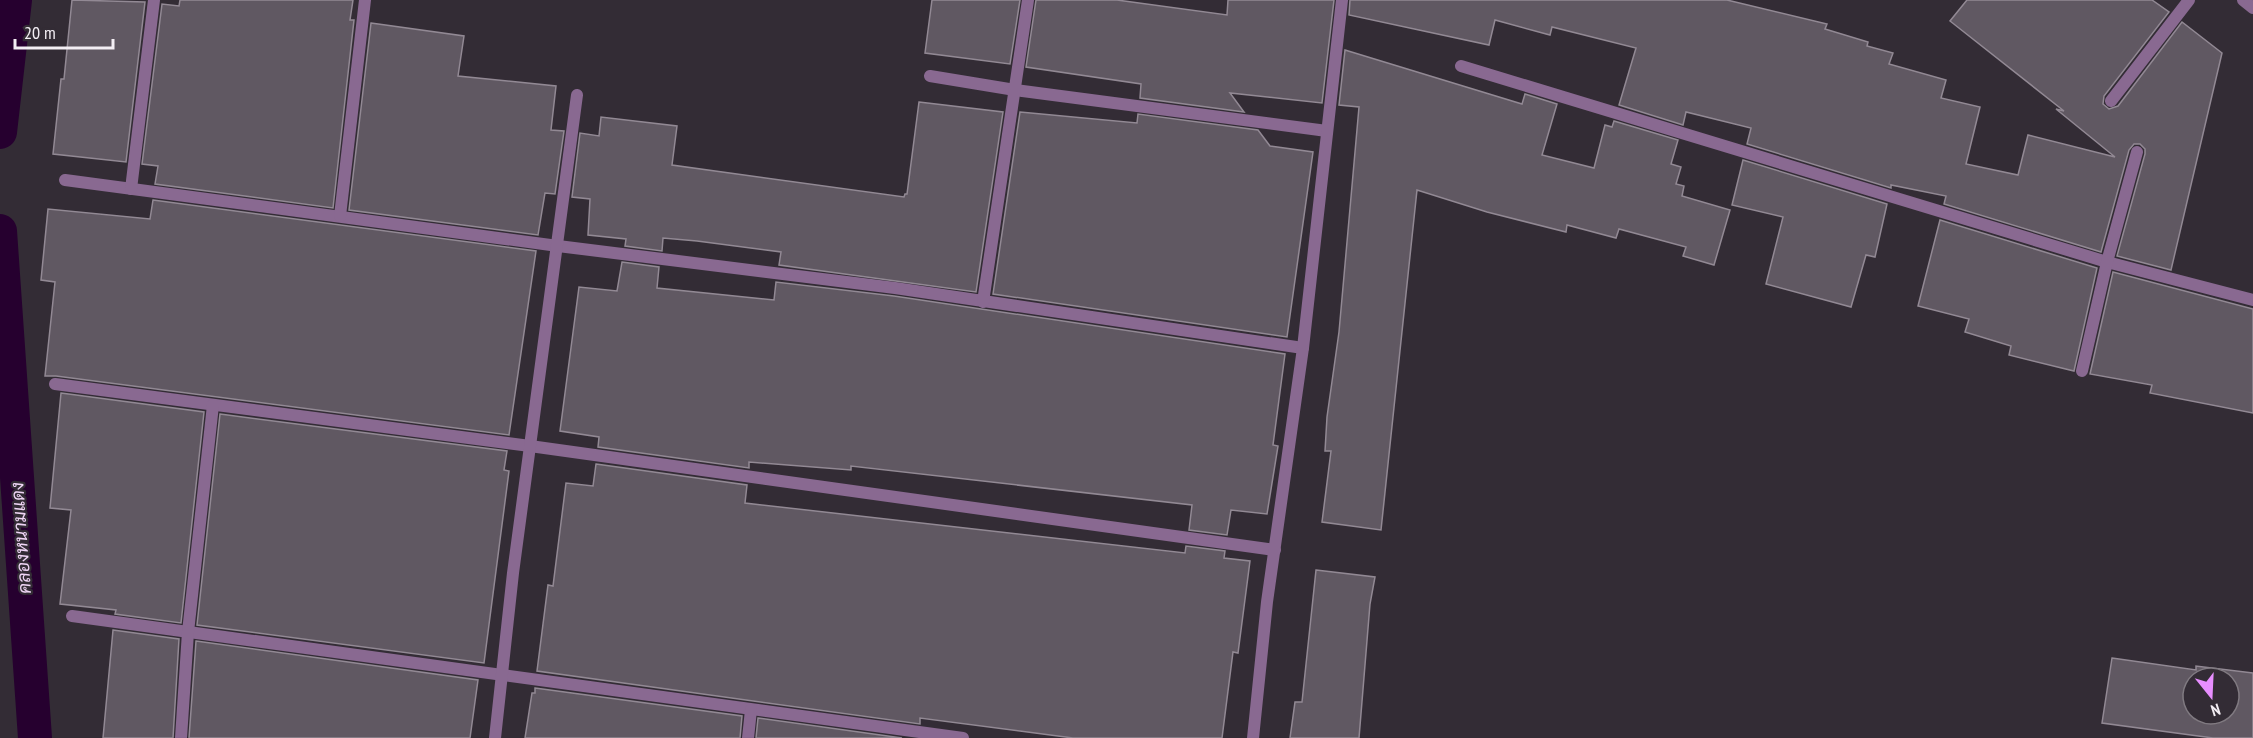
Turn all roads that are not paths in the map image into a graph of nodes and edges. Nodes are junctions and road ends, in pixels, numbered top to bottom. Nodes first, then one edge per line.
1 (154, 0) edge
2 (365, 0) edge
3 (1028, 0) edge
4 (1342, 0) edge
5 (2189, 0) edge
6 (2243, 0) edge
7 (2253, 8) edge
8 (1461, 66) dead end
9 (930, 76) dead end
10 (1015, 90) junction
11 (577, 95) dead end
12 (2111, 101) dead end
13 (1327, 131) junction
14 (2137, 152) dead end
15 (65, 180) dead end
16 (131, 189) junction
17 (340, 216) junction
18 (558, 246) junction
19 (2107, 262) junction
20 (2253, 300) edge
21 (983, 302) junction
22 (1303, 348) junction
23 (2082, 371) dead end
24 (55, 384) dead end
25 (213, 405) junction
26 (530, 446) junction
27 (1275, 550) junction
28 (72, 616) dead end
29 (188, 632) junction
30 (502, 676) junction
31 (751, 710) junction
32 (181, 738) edge
33 (495, 738) edge
34 (748, 738) edge
35 (963, 738) edge
36 (1253, 738) edge

1 - 16 street
2 - 17 street
3 - 10 street
4 - 13 street
5 - 12 street
6 - 7 street
8 - 19 street
9 - 10 street
10 - 13 street
10 - 21 street
11 - 18 street
13 - 22 street
14 - 19 street
15 - 16 street
16 - 17 street
17 - 18 street
18 - 21 street
18 - 26 street
19 - 20 street
19 - 23 street
21 - 22 street
22 - 27 street
24 - 25 street
25 - 26 street
25 - 29 street
26 - 27 street
26 - 30 street
27 - 36 street
28 - 29 street
29 - 30 street
29 - 32 street
30 - 31 street
30 - 33 street
31 - 34 street
31 - 35 street

